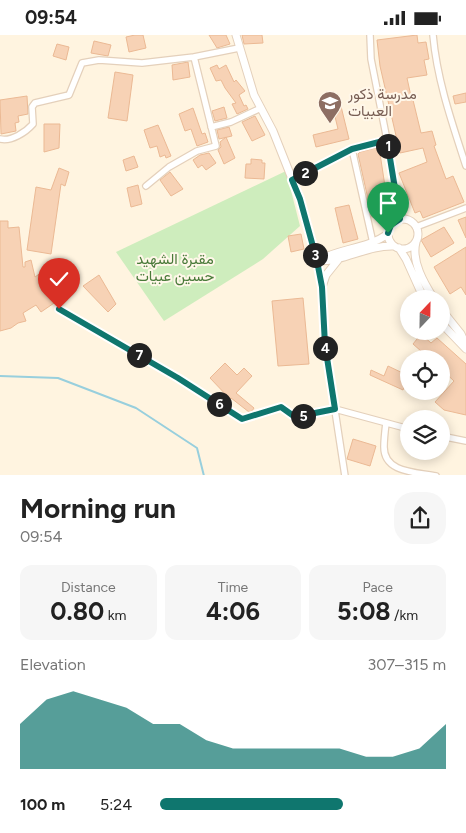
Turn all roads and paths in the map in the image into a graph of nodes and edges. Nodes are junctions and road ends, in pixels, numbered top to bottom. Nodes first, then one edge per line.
1 (236, 35) edge
2 (370, 35) edge
3 (433, 35) edge
4 (239, 48) junction
5 (194, 57) junction
6 (261, 108) junction
7 (211, 127) junction
8 (0, 139) edge
9 (387, 140) junction
10 (352, 149) junction
11 (466, 166) edge
12 (292, 180) junction
13 (146, 186) dead end
14 (466, 208) edge
15 (400, 219) junction
16 (416, 227) junction
17 (388, 233) junction
18 (416, 242) junction
19 (373, 243) junction
20 (396, 247) junction
21 (339, 259) junction
22 (317, 261) junction
23 (322, 287) junction
24 (420, 290) edge
25 (429, 290) edge
26 (59, 309) dead end
27 (450, 319) edge
28 (450, 332) edge
29 (463, 333) edge
30 (466, 345) edge
31 (466, 349) edge
32 (335, 409) junction
33 (386, 423) junction
34 (400, 427) edge
35 (450, 438) edge
36 (466, 441) edge
37 (345, 475) edge
38 (436, 475) edge

1 - 4 street
2 - 9 street
3 - 11 street
4 - 5 street
4 - 6 street
5 - 7 street
5 - 8 street
6 - 7 street
6 - 12 street
7 - 13 street
9 - 10 street
9 - 15 street
10 - 12 street
10 - 19 street
12 - 22 street
14 - 16 street
15 - 16 street
15 - 17 street
16 - 18 street
17 - 19 street
17 - 20 street
18 - 20 street
18 - 25 street
19 - 22 street
20 - 21 street
20 - 24 street
21 - 22 street
21 - 23 street
22 - 23 street
23 - 32 street
26 - 32 street
27 - 29 street
28 - 31 street
29 - 30 street
32 - 33 street
32 - 37 street
33 - 34 street
33 - 38 street
35 - 36 street

